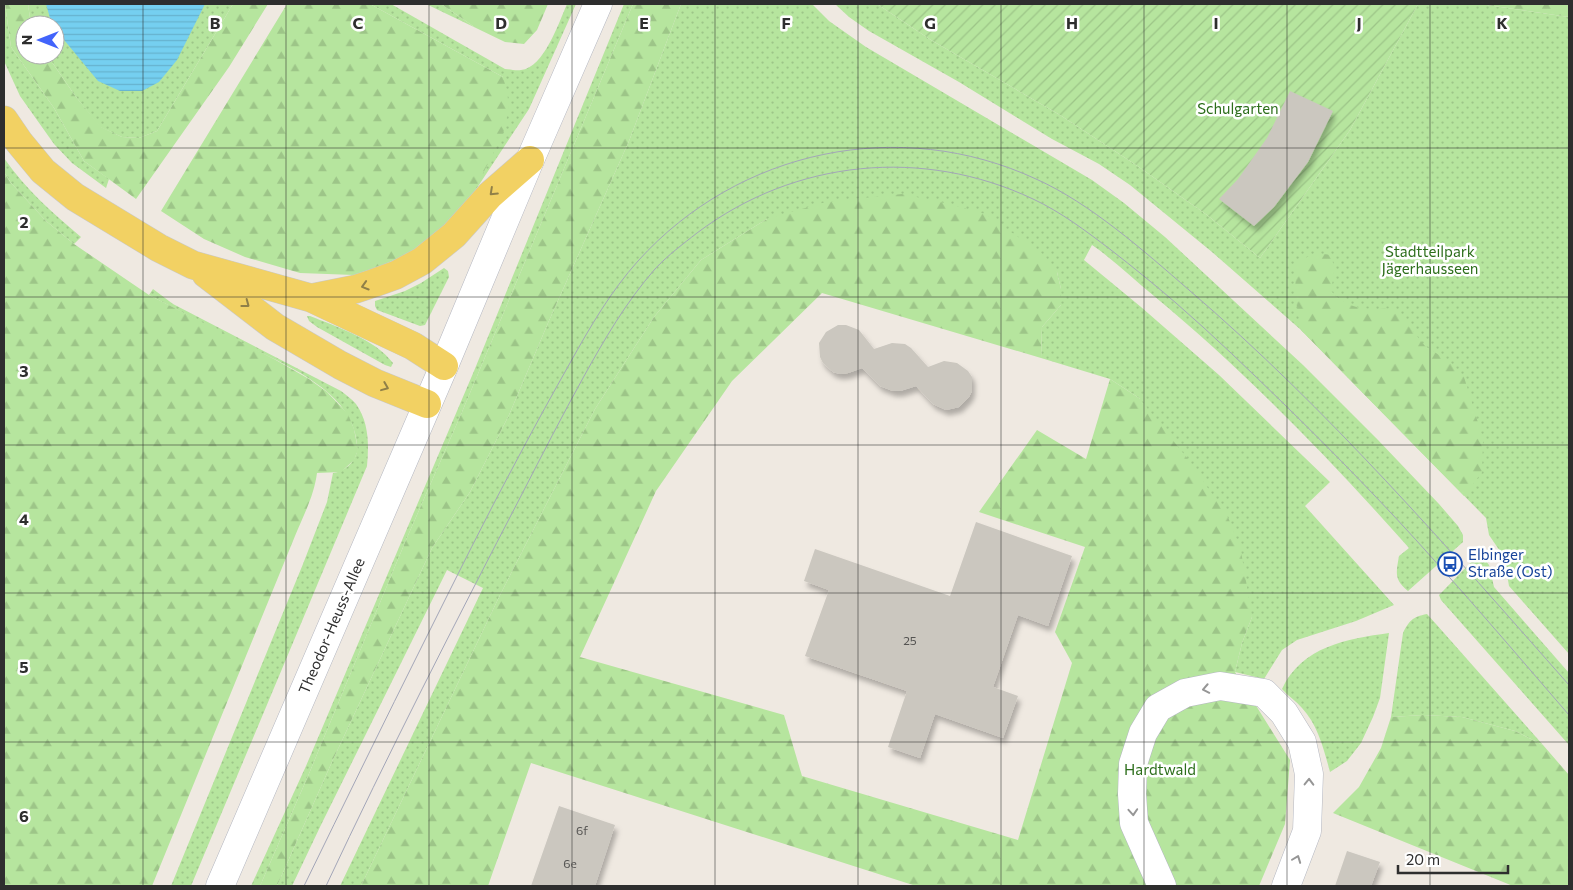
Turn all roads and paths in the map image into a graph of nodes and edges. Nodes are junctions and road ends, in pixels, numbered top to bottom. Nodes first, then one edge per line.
1 (598, 4) edge
2 (4, 120) edge
3 (530, 160) junction
4 (193, 264) junction
5 (311, 298) junction
6 (444, 366) junction
7 (427, 404) junction
8 (220, 886) edge
9 (1162, 886) edge
10 (1286, 886) edge

1 - 3 street, Theodor-Heuss-Allee
2 - 4 main road
3 -> 5 main road
3 - 6 street, Theodor-Heuss-Allee
4 - 5 main road
4 -> 7 main road
5 - 6 main road
6 - 7 street, Theodor-Heuss-Allee
7 - 8 street, Theodor-Heuss-Allee
10 -> 9 street

